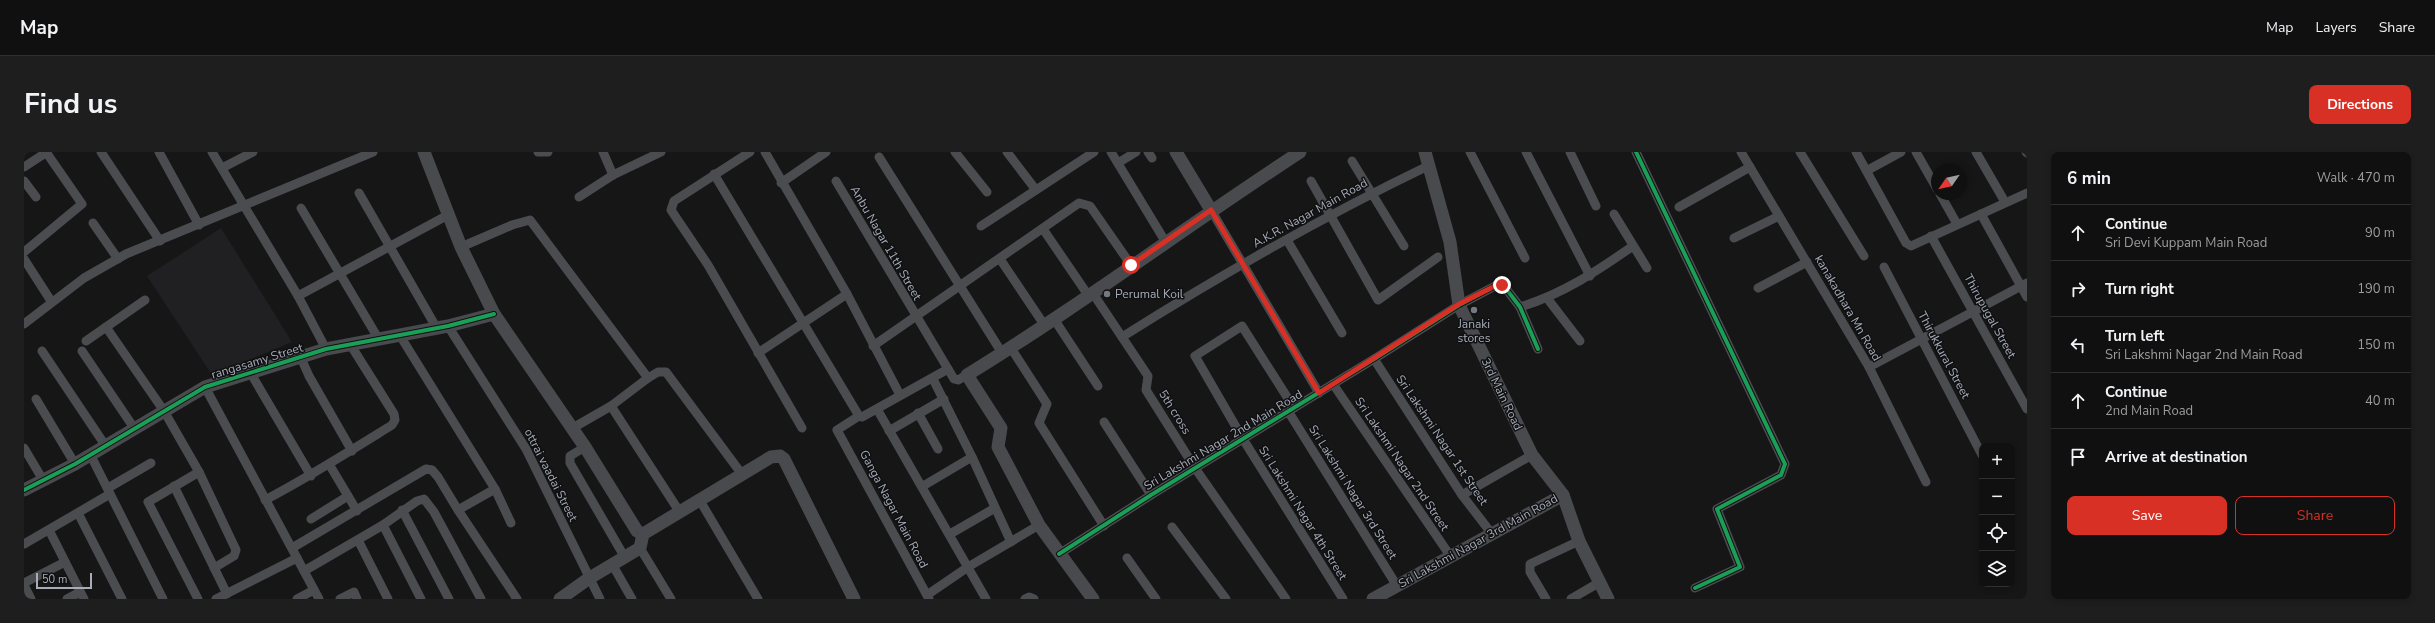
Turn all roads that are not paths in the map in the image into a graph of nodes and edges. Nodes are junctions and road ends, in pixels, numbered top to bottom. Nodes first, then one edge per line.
1 (46, 152) edge
2 (101, 152) edge
3 (160, 152) edge
4 (212, 152) edge
5 (251, 152) edge
6 (373, 152) edge
7 (424, 152) edge
8 (538, 152) edge
9 (548, 152) edge
10 (603, 152) edge
11 (660, 152) edge
12 (750, 152) edge
13 (765, 152) edge
14 (826, 152) edge
15 (955, 152) edge
16 (1006, 152) edge
17 (1094, 152) edge
18 (1111, 152) edge
19 (1136, 152) edge
20 (1176, 152) edge
21 (1300, 152) edge
22 (1425, 152) edge
23 (1470, 152) edge
24 (1526, 152) edge
25 (1570, 152) edge
26 (1636, 152) edge
27 (1741, 152) edge
28 (1800, 152) edge
29 (1856, 152) edge
30 (1901, 152) edge
31 (1916, 152) edge
32 (1976, 152) edge
33 (879, 157) dead end
34 (1352, 161) dead end
35 (1118, 163) junction
36 (1430, 164) junction
37 (24, 167) edge
38 (1750, 167) junction
39 (222, 168) junction
40 (1868, 170) junction
41 (714, 174) junction
42 (613, 175) junction
43 (1931, 178) edge
44 (24, 181) edge
45 (836, 181) dead end
46 (1311, 181) dead end
47 (781, 183) junction
48 (1036, 190) junction
49 (987, 192) dead end
50 (360, 193) dead end
51 (1372, 193) junction
52 (2027, 193) edge
53 (36, 197) dead end
54 (579, 197) dead end
55 (1943, 200) edge
56 (2005, 202) junction
57 (244, 206) junction
58 (1596, 206) dead end
59 (1679, 207) dead end
60 (301, 208) dead end
61 (1211, 210) junction
62 (1614, 214) dead end
63 (1981, 214) junction
64 (448, 215) junction
65 (1330, 215) junction
66 (1779, 216) junction
67 (93, 222) dead end
68 (1957, 224) junction
69 (199, 225) junction
70 (981, 226) dead end
71 (1043, 228) junction
72 (1932, 236) junction
73 (1734, 238) dead end
74 (1287, 240) junction
75 (160, 241) junction
76 (1165, 241) junction
77 (1404, 246) dead end
78 (1633, 246) junction
79 (390, 247) junction
80 (461, 248) junction
81 (24, 252) edge
82 (1864, 256) dead end
83 (1438, 257) dead end
84 (1525, 258) dead end
85 (24, 259) edge
86 (118, 259) junction
87 (1000, 259) junction
88 (1808, 262) junction
89 (1243, 264) junction
90 (1131, 265) junction
91 (1884, 267) dead end
92 (1647, 268) dead end
93 (339, 274) junction
94 (1590, 276) junction
95 (2024, 284) edge
96 (961, 287) junction
97 (1758, 288) dead end
98 (1090, 293) junction
99 (847, 294) junction
100 (298, 296) junction
101 (2027, 297) edge
102 (1547, 298) junction
103 (145, 300) dead end
104 (51, 301) junction
105 (1459, 304) junction
106 (1520, 307) junction
107 (1974, 311) junction
108 (494, 314) junction
109 (915, 317) junction
110 (25, 321) edge
111 (1049, 322) junction
112 (802, 324) junction
113 (442, 326) junction
114 (106, 327) junction
115 (1342, 333) dead end
116 (399, 334) junction
117 (1122, 337) junction
118 (378, 338) junction
119 (1922, 339) junction
120 (86, 340) dead end
121 (1580, 341) dead end
122 (350, 344) junction
123 (873, 346) junction
124 (326, 349) junction
125 (1538, 349) dead end
126 (42, 351) dead end
127 (82, 351) dead end
128 (1007, 351) junction
129 (758, 353) junction
130 (301, 358) junction
131 (1374, 359) junction
132 (1868, 367) junction
133 (948, 370) junction
134 (250, 372) junction
135 (967, 375) junction
136 (648, 378) junction
137 (933, 379) junction
138 (1333, 384) junction
139 (1098, 386) dead end
140 (205, 387) junction
141 (1319, 393) junction
142 (900, 395) junction
143 (36, 399) dead end
144 (944, 399) junction
145 (611, 406) junction
146 (877, 409) junction
147 (2027, 409) edge
148 (1291, 410) junction
149 (164, 411) junction
150 (918, 413) junction
151 (859, 416) junction
152 (1104, 422) dead end
153 (134, 428) junction
154 (802, 428) dead end
155 (571, 429) junction
156 (890, 432) junction
157 (1243, 439) junction
158 (105, 445) junction
159 (585, 447) junction
160 (24, 448) edge
161 (938, 449) dead end
162 (1979, 449) edge
163 (352, 451) junction
164 (90, 454) junction
165 (1532, 454) junction
166 (972, 457) junction
167 (151, 462) dead end
168 (75, 464) junction
169 (329, 464) junction
170 (1195, 468) junction
171 (199, 472) junction
172 (742, 474) junction
173 (311, 476) junction
174 (43, 480) junction
175 (1926, 482) dead end
176 (174, 486) junction
177 (923, 486) junction
178 (495, 489) junction
179 (24, 490) edge
180 (109, 491) junction
181 (1151, 495) junction
182 (1462, 495) junction
183 (1563, 495) junction
184 (348, 496) junction
185 (699, 499) junction
186 (265, 500) junction
187 (995, 508) junction
188 (357, 510) junction
189 (402, 510) junction
190 (458, 510) junction
191 (679, 511) junction
192 (78, 513) junction
193 (311, 519) dead end
194 (511, 523) dead end
195 (383, 525) junction
196 (1040, 525) junction
197 (1104, 526) junction
198 (1172, 527) dead end
199 (49, 530) junction
200 (643, 534) junction
201 (950, 534) junction
202 (1492, 534) junction
203 (358, 540) junction
204 (1579, 541) junction
205 (1011, 542) junction
206 (24, 544) edge
207 (292, 548) junction
208 (640, 548) junction
209 (1059, 554) junction
210 (624, 556) junction
211 (1451, 557) junction
212 (297, 558) junction
213 (1127, 558) dead end
214 (65, 562) junction
215 (612, 564) junction
216 (968, 566) junction
217 (214, 568) junction
218 (304, 571) junction
219 (588, 579) junction
220 (1600, 582) junction
221 (24, 584) edge
222 (1397, 586) junction
223 (1695, 588) dead end
224 (314, 590) junction
225 (227, 594) junction
226 (82, 595) edge
227 (928, 597) edge
228 (31, 599) edge
229 (67, 599) edge
230 (122, 599) edge
231 (163, 599) edge
232 (198, 599) edge
233 (216, 599) edge
234 (297, 599) edge
235 (319, 599) edge
236 (340, 599) edge
237 (357, 599) edge
238 (388, 599) edge
239 (421, 599) edge
240 (449, 599) edge
241 (481, 599) edge
242 (517, 599) edge
243 (560, 599) edge
244 (600, 599) edge
245 (632, 599) edge
246 (671, 599) edge
247 (758, 599) edge
248 (854, 599) edge
249 (986, 599) edge
250 (1025, 599) edge
251 (1034, 599) edge
252 (1093, 599) edge
253 (1156, 599) edge
254 (1226, 599) edge
255 (1286, 599) edge
256 (1343, 599) edge
257 (1373, 599) edge
258 (1546, 599) edge
259 (1571, 599) edge
260 (1608, 599) edge

1 - 37 street
1 - 81 street
2 - 75 street
3 - 69 street
4 - 39 street
5 - 39 street
6 - 57 street
7 - 64 street
8 - 9 street
10 - 42 street
11 - 42 street
12 - 41 street
13 - 47 street
14 - 47 street
15 - 49 street
16 - 48 street
17 - 48 street
18 - 35 street
19 - 35 street
20 - 61 street
21 - 61 street
22 - 36 street, 3rd Main Road
23 - 84 street
24 - 94 street
25 - 58 street
26 - 223 street
27 - 38 street, kanakadhara Mn Road
28 - 82 street
29 - 40 street
30 - 40 street
31 - 43 street
32 - 56 street
33 - 96 street
34 - 51 street
35 - 76 street
36 - 51 street, A.K.R. Nagar Main Road
36 - 105 street, 3rd Main Road
38 - 59 street
38 - 66 street, kanakadhara Mn Road
39 - 57 street
40 - 72 street
41 - 112 street
41 - 129 street
42 - 54 street
44 - 53 street
45 - 109 street, Anbu Nagar 11th Street
46 - 65 street
47 - 99 street
48 - 70 street
50 - 79 street, ottrai vaadai Street
51 - 65 street, A.K.R. Nagar Main Road
51 - 77 street
52 - 56 street
55 - 68 street
56 - 63 street
57 - 69 street
57 - 100 street
60 - 93 street
61 - 76 street
61 - 89 street
62 - 78 street
63 - 68 street
63 - 95 street
64 - 79 street
64 - 80 street
65 - 74 street, A.K.R. Nagar Main Road
65 - 83 street
66 - 73 street
66 - 88 street, kanakadhara Mn Road
67 - 86 street
68 - 72 street
69 - 75 street
71 - 87 street
71 - 90 street
71 - 98 street
72 - 107 street, Thirupugal Street
74 - 89 street, A.K.R. Nagar Main Road
74 - 115 street
75 - 86 street
76 - 90 street
78 - 92 street
78 - 94 street
79 - 93 street
79 - 113 street, ottrai vaadai Street
80 - 108 street
80 - 136 street
85 - 104 street
86 - 104 street
87 - 96 street
87 - 111 street
88 - 97 street
88 - 132 street, kanakadhara Mn Road
89 - 117 street, A.K.R. Nagar Main Road
89 - 141 street
90 - 98 street
91 - 119 street, Thirukkural Street
93 - 100 street
93 - 118 street
94 - 102 street
95 - 101 street
95 - 107 street
96 - 109 street
96 - 128 street
98 - 111 street
98 - 117 street
99 - 112 street
99 - 123 street
100 - 124 street
102 - 106 street
102 - 121 street
103 - 114 street
104 - 110 street
105 - 106 street, Sri Lakshmi Nagar 2nd Main Road
105 - 131 street, Sri Lakshmi Nagar 2nd Main Road
105 - 165 street, 3rd Main Road
106 - 125 street
107 - 119 street
107 - 147 street, Thirupugal Street
108 - 113 street, rangasamy Street
108 - 155 street
109 - 123 street
109 - 133 street, Anbu Nagar 11th Street
111 - 128 street
111 - 139 street
112 - 129 street
112 - 151 street
113 - 116 street, rangasamy Street
113 - 219 street, ottrai vaadai Street
114 - 120 street
114 - 149 street
116 - 118 street, rangasamy Street
116 - 178 street
117 - 170 street, 5th cross
118 - 122 street, rangasamy Street
119 - 132 street
119 - 162 street, Thirukkural Street
122 - 124 street, rangasamy Street
122 - 163 street
123 - 142 street
124 - 130 street, rangasamy Street
126 - 158 street
127 - 153 street
128 - 135 street
128 - 197 street
129 - 154 street
130 - 134 street, rangasamy Street
130 - 163 street
131 - 138 street, Sri Lakshmi Nagar 2nd Main Road
131 - 182 street, Sri Lakshmi Nagar 1st Street
132 - 175 street, kanakadhara Mn Road
133 - 135 street
133 - 137 street
134 - 140 street, rangasamy Street
134 - 173 street
135 - 196 street
136 - 145 street
136 - 172 street
137 - 142 street
137 - 144 street
138 - 141 street, Sri Lakshmi Nagar 2nd Main Road
138 - 211 street, Sri Lakshmi Nagar 2nd Street
140 - 149 street, rangasamy Street
140 - 186 street
141 - 148 street, Sri Lakshmi Nagar 2nd Main Road
142 - 146 street
143 - 168 street
144 - 150 street
144 - 166 street
145 - 155 street
145 - 191 street
146 - 151 street
146 - 156 street
148 - 157 street, Sri Lakshmi Nagar 2nd Main Road
148 - 157 street, Sri Lakshmi Nagar 3rd Street
148 - 222 street, Sri Lakshmi Nagar 3rd Street
149 - 153 street, rangasamy Street
149 - 171 street
150 - 156 street
150 - 161 street
151 - 227 street, Ganga Nagar Main Road
152 - 181 street
153 - 158 street, rangasamy Street
155 - 159 street
156 - 177 street
157 - 170 street, Sri Lakshmi Nagar 2nd Main Road
157 - 256 street, Sri Lakshmi Nagar 4th Street
158 - 164 street, rangasamy Street
159 - 200 street
159 - 210 street
160 - 174 street
163 - 169 street
164 - 168 street, rangasamy Street
164 - 180 street
165 - 182 street
165 - 183 street, 3rd Main Road
166 - 177 street
166 - 187 street
167 - 180 street
168 - 174 street, rangasamy Street
169 - 173 street
169 - 184 street
170 - 181 street, Sri Lakshmi Nagar 2nd Main Road
170 - 255 street, 5th cross
171 - 176 street
171 - 217 street
172 - 185 street
172 - 248 street
173 - 186 street
174 - 179 street, rangasamy Street
176 - 217 street
176 - 232 street
177 - 201 street
178 - 190 street
178 - 194 street
180 - 192 street
180 - 231 street
181 - 197 street, Sri Lakshmi Nagar 2nd Main Road
182 - 202 street, Sri Lakshmi Nagar 1st Street
183 - 202 street, Sri Lakshmi Nagar 3rd Main Road
183 - 204 street, 3rd Main Road
184 - 188 street
184 - 193 street
185 - 191 street
185 - 247 street
186 - 207 street
187 - 201 street
187 - 205 street
188 - 190 street
188 - 207 street
189 - 195 street
189 - 240 street
189 - 241 street
190 - 242 street
191 - 200 street
192 - 199 street
192 - 230 street
195 - 203 street
195 - 239 street
196 - 205 street
196 - 209 street
197 - 209 street, Sri Lakshmi Nagar 2nd Main Road
198 - 254 street
199 - 206 street
199 - 214 street
200 - 208 street
201 - 216 street
202 - 211 street, Sri Lakshmi Nagar 3rd Main Road
203 - 218 street
203 - 238 street
204 - 220 street, 3rd Main Road
204 - 258 street
205 - 216 street
207 - 212 street
208 - 210 street
208 - 246 street
209 - 252 street
210 - 215 street
211 - 222 street, Sri Lakshmi Nagar 3rd Main Road
212 - 218 street
212 - 225 street
213 - 253 street
214 - 221 street
214 - 226 street
215 - 219 street
215 - 245 street
216 - 227 street
216 - 249 street
217 - 225 street
218 - 224 street
219 - 243 street
219 - 244 street, ottrai vaadai Street
220 - 259 street
220 - 260 street, 3rd Main Road
221 - 228 street
222 - 257 street, Sri Lakshmi Nagar 3rd Main Road
224 - 234 street
224 - 235 street
225 - 233 street
226 - 229 street
236 - 237 street
250 - 251 street

